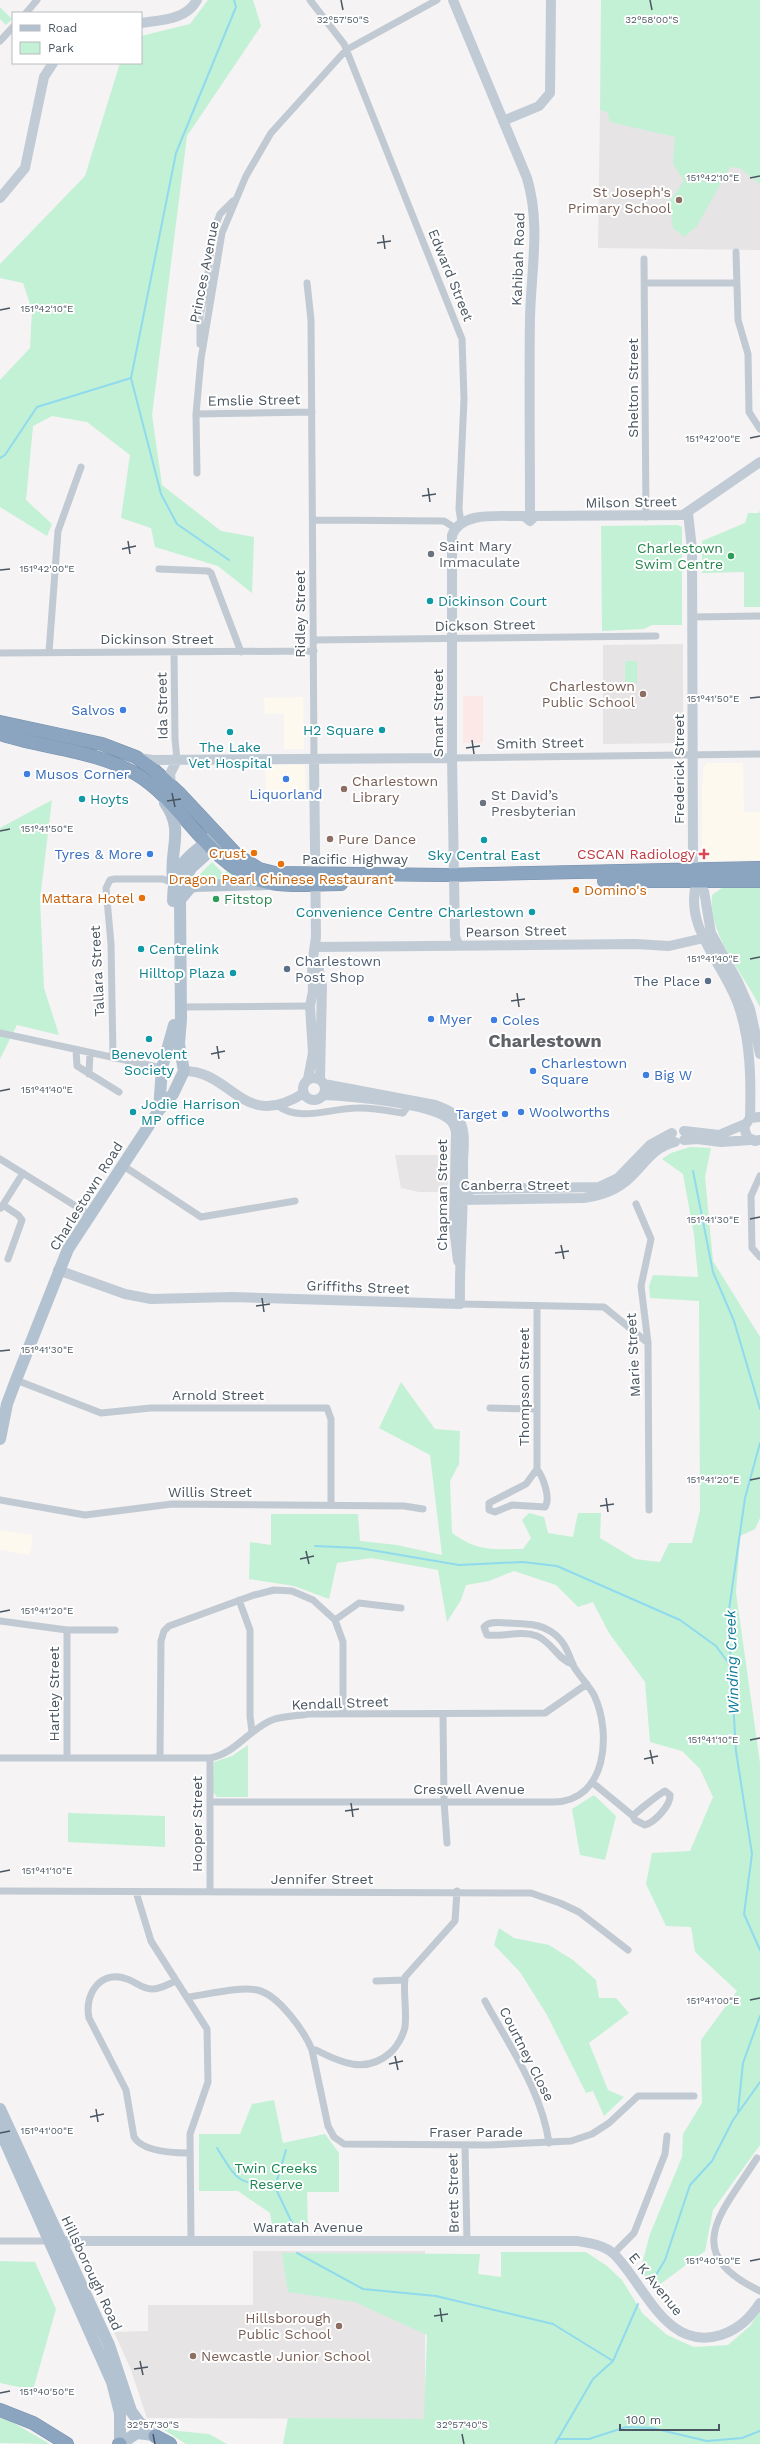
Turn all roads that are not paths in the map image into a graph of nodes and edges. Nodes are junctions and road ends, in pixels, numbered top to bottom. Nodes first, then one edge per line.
1 (37, 0) edge
2 (197, 0) edge
3 (310, 0) edge
4 (437, 0) edge
5 (453, 0) edge
6 (551, 0) edge
7 (27, 12) edge
8 (142, 23) edge
9 (12, 28) edge
10 (0, 41) edge
11 (346, 50) junction
12 (52, 64) edge
13 (503, 121) junction
14 (0, 198) edge
15 (736, 252) dead end
16 (644, 259) dead end
17 (307, 282) dead end
18 (645, 283) junction
19 (737, 283) junction
20 (312, 412) junction
21 (196, 414) junction
22 (760, 429) edge
23 (760, 462) edge
24 (81, 467) dead end
25 (197, 473) dead end
26 (688, 513) junction
27 (530, 514) junction
28 (646, 517) junction
29 (314, 520) junction
30 (458, 525) junction
31 (159, 569) dead end
32 (760, 616) edge
33 (692, 617) junction
34 (656, 636) dead end
35 (451, 638) junction
36 (314, 640) junction
37 (49, 652) junction
38 (174, 652) junction
39 (241, 652) junction
40 (314, 652) junction
41 (0, 653) edge
42 (0, 722) edge
43 (0, 734) edge
44 (760, 754) edge
45 (693, 755) junction
46 (136, 758) junction
47 (314, 758) junction
48 (452, 758) junction
49 (177, 760) junction
50 (151, 784) junction
51 (171, 785) junction
52 (214, 841) junction
53 (760, 868) edge
54 (696, 875) junction
55 (454, 879) junction
56 (314, 880) junction
57 (168, 881) junction
58 (760, 881) edge
59 (274, 883) junction
60 (180, 900) junction
61 (704, 938) junction
62 (715, 942) junction
63 (458, 945) junction
64 (316, 946) junction
65 (181, 1007) junction
66 (314, 1010) junction
67 (0, 1033) edge
68 (755, 1037) edge
69 (76, 1050) junction
70 (90, 1053) junction
71 (760, 1054) edge
72 (113, 1058) junction
73 (163, 1068) junction
74 (182, 1072) junction
75 (89, 1074) junction
76 (308, 1079) junction
77 (322, 1082) junction
78 (119, 1092) dead end
79 (304, 1093) junction
80 (323, 1095) junction
81 (277, 1105) junction
82 (408, 1106) junction
83 (159, 1110) junction
84 (752, 1120) edge
85 (679, 1136) junction
86 (755, 1140) edge
87 (0, 1158) edge
88 (122, 1165) junction
89 (23, 1173) junction
90 (760, 1176) edge
91 (460, 1197) junction
92 (295, 1201) dead end
93 (636, 1204) dead end
94 (2, 1207) edge
95 (90, 1215) junction
96 (760, 1258) edge
97 (8, 1259) dead end
98 (58, 1270) junction
99 (460, 1304) junction
100 (537, 1306) junction
101 (648, 1343) junction
102 (16, 1380) junction
103 (490, 1408) dead end
104 (537, 1409) junction
105 (0, 1439) edge
106 (537, 1469) junction
107 (0, 1500) edge
108 (331, 1505) junction
109 (423, 1509) dead end
110 (649, 1510) dead end
111 (239, 1600) junction
112 (401, 1608) dead end
113 (335, 1620) junction
114 (0, 1621) edge
115 (67, 1630) junction
116 (115, 1630) dead end
117 (573, 1664) junction
118 (587, 1684) junction
119 (343, 1714) junction
120 (443, 1714) junction
121 (252, 1732) junction
122 (0, 1758) edge
123 (67, 1758) junction
124 (160, 1758) junction
125 (210, 1758) junction
126 (593, 1783) junction
127 (444, 1801) junction
128 (211, 1802) junction
129 (632, 1816) junction
130 (447, 1843) dead end
131 (0, 1891) edge
132 (210, 1891) junction
133 (457, 1891) junction
134 (136, 1892) junction
135 (628, 1950) dead end
136 (405, 1980) junction
137 (176, 1981) junction
138 (376, 1981) dead end
139 (187, 1997) junction
140 (485, 2001) dead end
141 (312, 2050) junction
142 (694, 2096) dead end
143 (0, 2109) edge
144 (0, 2130) edge
145 (667, 2136) dead end
146 (549, 2143) junction
147 (466, 2145) junction
148 (189, 2153) junction
149 (757, 2158) dead end
150 (52, 2238) junction
151 (191, 2240) junction
152 (0, 2241) edge
153 (467, 2241) junction
154 (614, 2254) junction
155 (760, 2291) edge
156 (760, 2303) edge
157 (0, 2410) edge
158 (158, 2440) edge
159 (67, 2444) edge
160 (120, 2444) edge
161 (170, 2444) edge

1 - 7 street
2 - 8 street
3 - 11 street, Edward Street
4 - 11 street, Princes Avenue
5 - 13 street, Kahibah Road
6 - 13 street
9 - 10 street
11 - 21 street, Princes Avenue
11 - 30 street, Edward Street
12 - 14 street
13 - 27 street, Kahibah Road
15 - 19 street
16 - 18 street, Shelton Street
17 - 20 street, Ridley Street
18 - 19 street
18 - 28 street, Shelton Street
19 - 22 street
20 - 21 street, Emslie Street
20 - 29 street, Ridley Street
21 - 25 street, Princes Avenue
23 - 26 street, Milson Street
24 - 37 street
26 - 28 street, Milson Street
26 - 33 street, Frederick Street
27 - 28 street, Milson Street
27 - 30 street, Milson Street
29 - 30 street
29 - 36 street, Ridley Street
30 - 35 street, Smart Street
31 - 39 street
32 - 33 street
33 - 45 street, Frederick Street
34 - 35 street, Dickson Street
35 - 36 street, Dickson Street
35 - 48 street, Smart Street
36 - 40 street, Ridley Street
37 - 38 street, Dickinson Street
37 - 41 street, Dickinson Street
38 - 39 street, Dickinson Street
38 - 49 street, Ida Street
39 - 40 street, Dickinson Street
40 - 47 street, Ridley Street
42 - 46 highway, Pacific Highway
43 - 50 highway, Pacific Highway
44 - 45 street, Smith Street
45 - 48 street, Smith Street
45 - 54 street, Frederick Street
46 - 49 street, Smith Street
46 - 51 highway, Pacific Highway
47 - 48 street, Smith Street
47 - 49 street, Smith Street
47 - 56 street, Ridley Street
48 - 55 street, Smart Street
49 - 51 street
50 - 52 highway, Pacific Highway
50 - 57 main road
51 - 52 highway, Pacific Highway
52 - 56 highway, Pacific Highway
52 - 57 main road, Charlestown Road
52 - 59 highway, Pacific Highway
52 - 60 main road
53 - 54 highway, Pacific Highway
54 - 55 highway, Pacific Highway
54 - 58 highway, Pacific Highway
54 - 61 street, Frederick Street
54 - 62 street, Frederick Street
55 - 56 highway, Pacific Highway
55 - 63 street, Smart Street
56 - 59 highway, Pacific Highway
56 - 64 street, Ridley Street
57 - 72 street, Tallara Street
57 - 73 main road, Charlestown Road
59 - 60 main road
60 - 65 main road
61 - 62 street
61 - 63 street, Pearson Street
61 - 68 street, Frederick Street
62 - 68 street, Frederick Street
63 - 64 street, Pearson Street
64 - 66 street, Ridley Street
65 - 66 street
65 - 74 main road
66 - 76 street, Ridley Street
66 - 77 street, Ridley Street
67 - 69 street
68 - 71 street, Frederick Street
68 - 84 street, Frederick Street
69 - 70 street
69 - 75 street
70 - 72 street
70 - 75 street
72 - 73 street
73 - 74 main road
73 - 74 main road
73 - 83 main road, Charlestown Road
74 - 81 street
74 - 83 main road, Charlestown Road
75 - 78 street
76 - 77 street
76 - 79 street
77 - 80 street
77 - 91 street, Chapman Street
79 - 80 street
79 - 81 street
80 - 82 street, Chapman Street
81 - 82 street
82 - 91 street, Chapman Street
83 - 88 main road, Charlestown Road
84 - 85 street
84 - 86 street, Frederick Street
85 - 86 street, Canberra Street
85 - 91 street, Canberra Street
87 - 89 street
88 - 92 street
88 - 95 main road, Charlestown Road
89 - 94 street
89 - 95 street
90 - 96 street
91 - 99 street, Chapman Street
93 - 101 street, Marie Street
94 - 97 street
95 - 98 main road, Charlestown Road
98 - 99 street, Griffiths Street
98 - 102 main road, Charlestown Road
99 - 100 street, Griffiths Street
100 - 101 street, Griffiths Street
100 - 104 street, Thompson Street
101 - 110 street, Marie Street
102 - 105 main road, Charlestown Road
102 - 108 street, Arnold Street
103 - 104 street
104 - 106 street, Thompson Street
106 - 106 street, Thompson Street
107 - 108 street, Willis Street
108 - 109 street, Willis Street
111 - 113 street
111 - 121 street
111 - 124 street
112 - 113 street
113 - 119 street
114 - 115 street
115 - 116 street
115 - 123 street, Hartley Street
117 - 117 street, Creswell Avenue
117 - 118 street, Creswell Avenue
118 - 120 street, Kendall Street
118 - 126 street, Creswell Avenue
119 - 120 street, Kendall Street
119 - 121 street, Kendall Street
120 - 127 street
121 - 125 street, Kendall Street
122 - 123 street, Kendall Street
123 - 124 street, Kendall Street
124 - 125 street, Kendall Street
125 - 128 street, Hooper Street
126 - 127 street, Creswell Avenue
126 - 129 street
127 - 128 street, Creswell Avenue
127 - 130 street
128 - 132 street, Hooper Street
129 - 129 street
131 - 134 street, Jennifer Street
132 - 133 street, Jennifer Street
132 - 134 street, Jennifer Street
133 - 135 street, Jennifer Street
133 - 136 street
134 - 137 street
136 - 138 street
136 - 141 street
137 - 139 street
137 - 148 street
139 - 141 street
139 - 148 street
140 - 146 street, Courtney Close
141 - 147 street, Fraser Parade
142 - 146 street, Fraser Parade
143 - 150 main road, Hillsborough Road
144 - 150 main road
145 - 154 street
146 - 147 street, Fraser Parade
147 - 153 street, Brett Street
148 - 151 street
149 - 155 street
150 - 151 street, Waratah Avenue
150 - 152 street, Waratah Avenue
150 - 158 main road, Hillsborough Road
150 - 160 main road, Hillsborough Road
151 - 153 street, Waratah Avenue
153 - 154 street, Waratah Avenue
154 - 156 street, E K Avenue
157 - 159 highway
158 - 160 main road
158 - 161 highway

